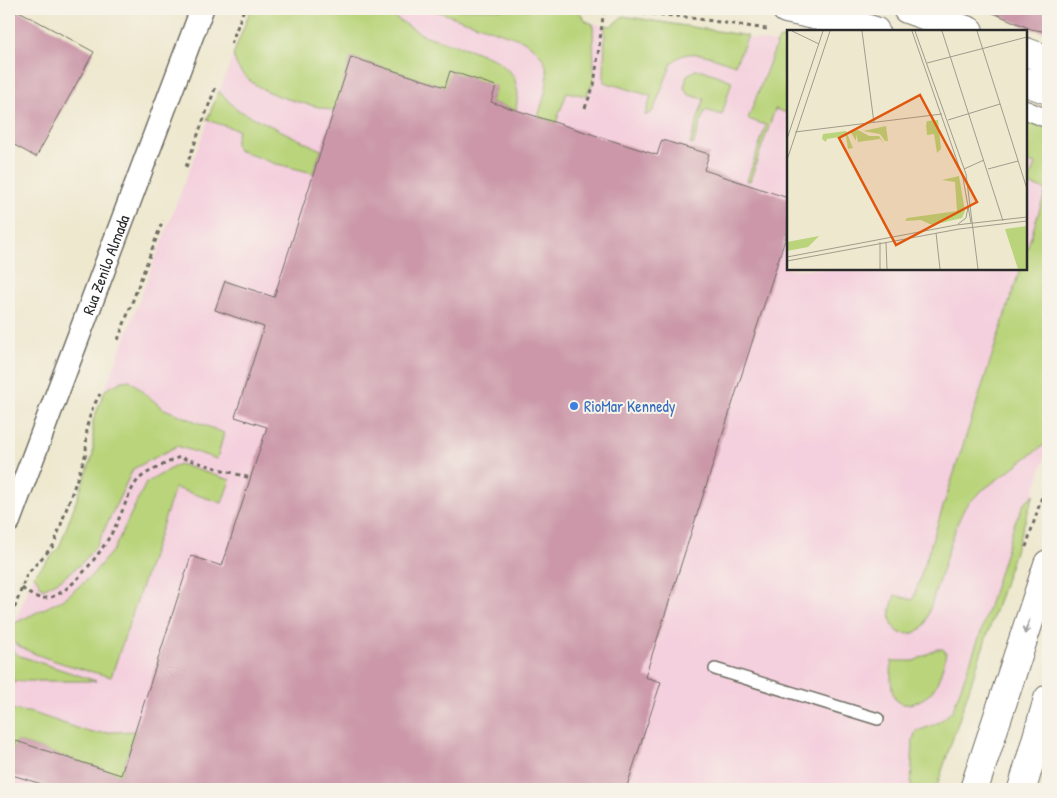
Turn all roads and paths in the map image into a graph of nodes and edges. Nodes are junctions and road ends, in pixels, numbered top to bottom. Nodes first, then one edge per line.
1 (202, 9) edge
2 (244, 9) edge
3 (604, 9) edge
4 (786, 9) edge
5 (907, 9) edge
6 (748, 26) dead end
7 (872, 30) edge
8 (966, 30) edge
9 (231, 44) dead end
10 (1027, 52) edge
11 (1048, 60) edge
12 (1027, 82) edge
13 (216, 86) dead end
14 (1048, 90) edge
15 (584, 108) dead end
16 (1027, 110) edge
17 (1048, 119) edge
18 (186, 167) dead end
19 (163, 220) dead end
20 (118, 340) dead end
21 (100, 394) dead end
22 (18, 471) edge
23 (250, 478) dead end
24 (9, 521) edge
25 (1048, 564) edge
26 (22, 588) junction
27 (9, 623) edge
28 (715, 669) dead end
29 (1047, 707) edge
30 (878, 719) dead end
31 (974, 789) edge
32 (1022, 789) edge

1 - 22 street, Rua Zenilo Almada
2 - 9 path
3 - 6 path
3 - 15 path
4 - 7 main road
5 - 8 main road
10 - 11 main road
12 - 14 main road
13 - 18 path
16 - 17 street
19 - 20 path
21 - 26 path
22 - 24 street, Rua Zenilo Almada
23 - 26 path
25 -> 31 main road
26 - 27 path
28 - 30 lane
29 - 32 main road

